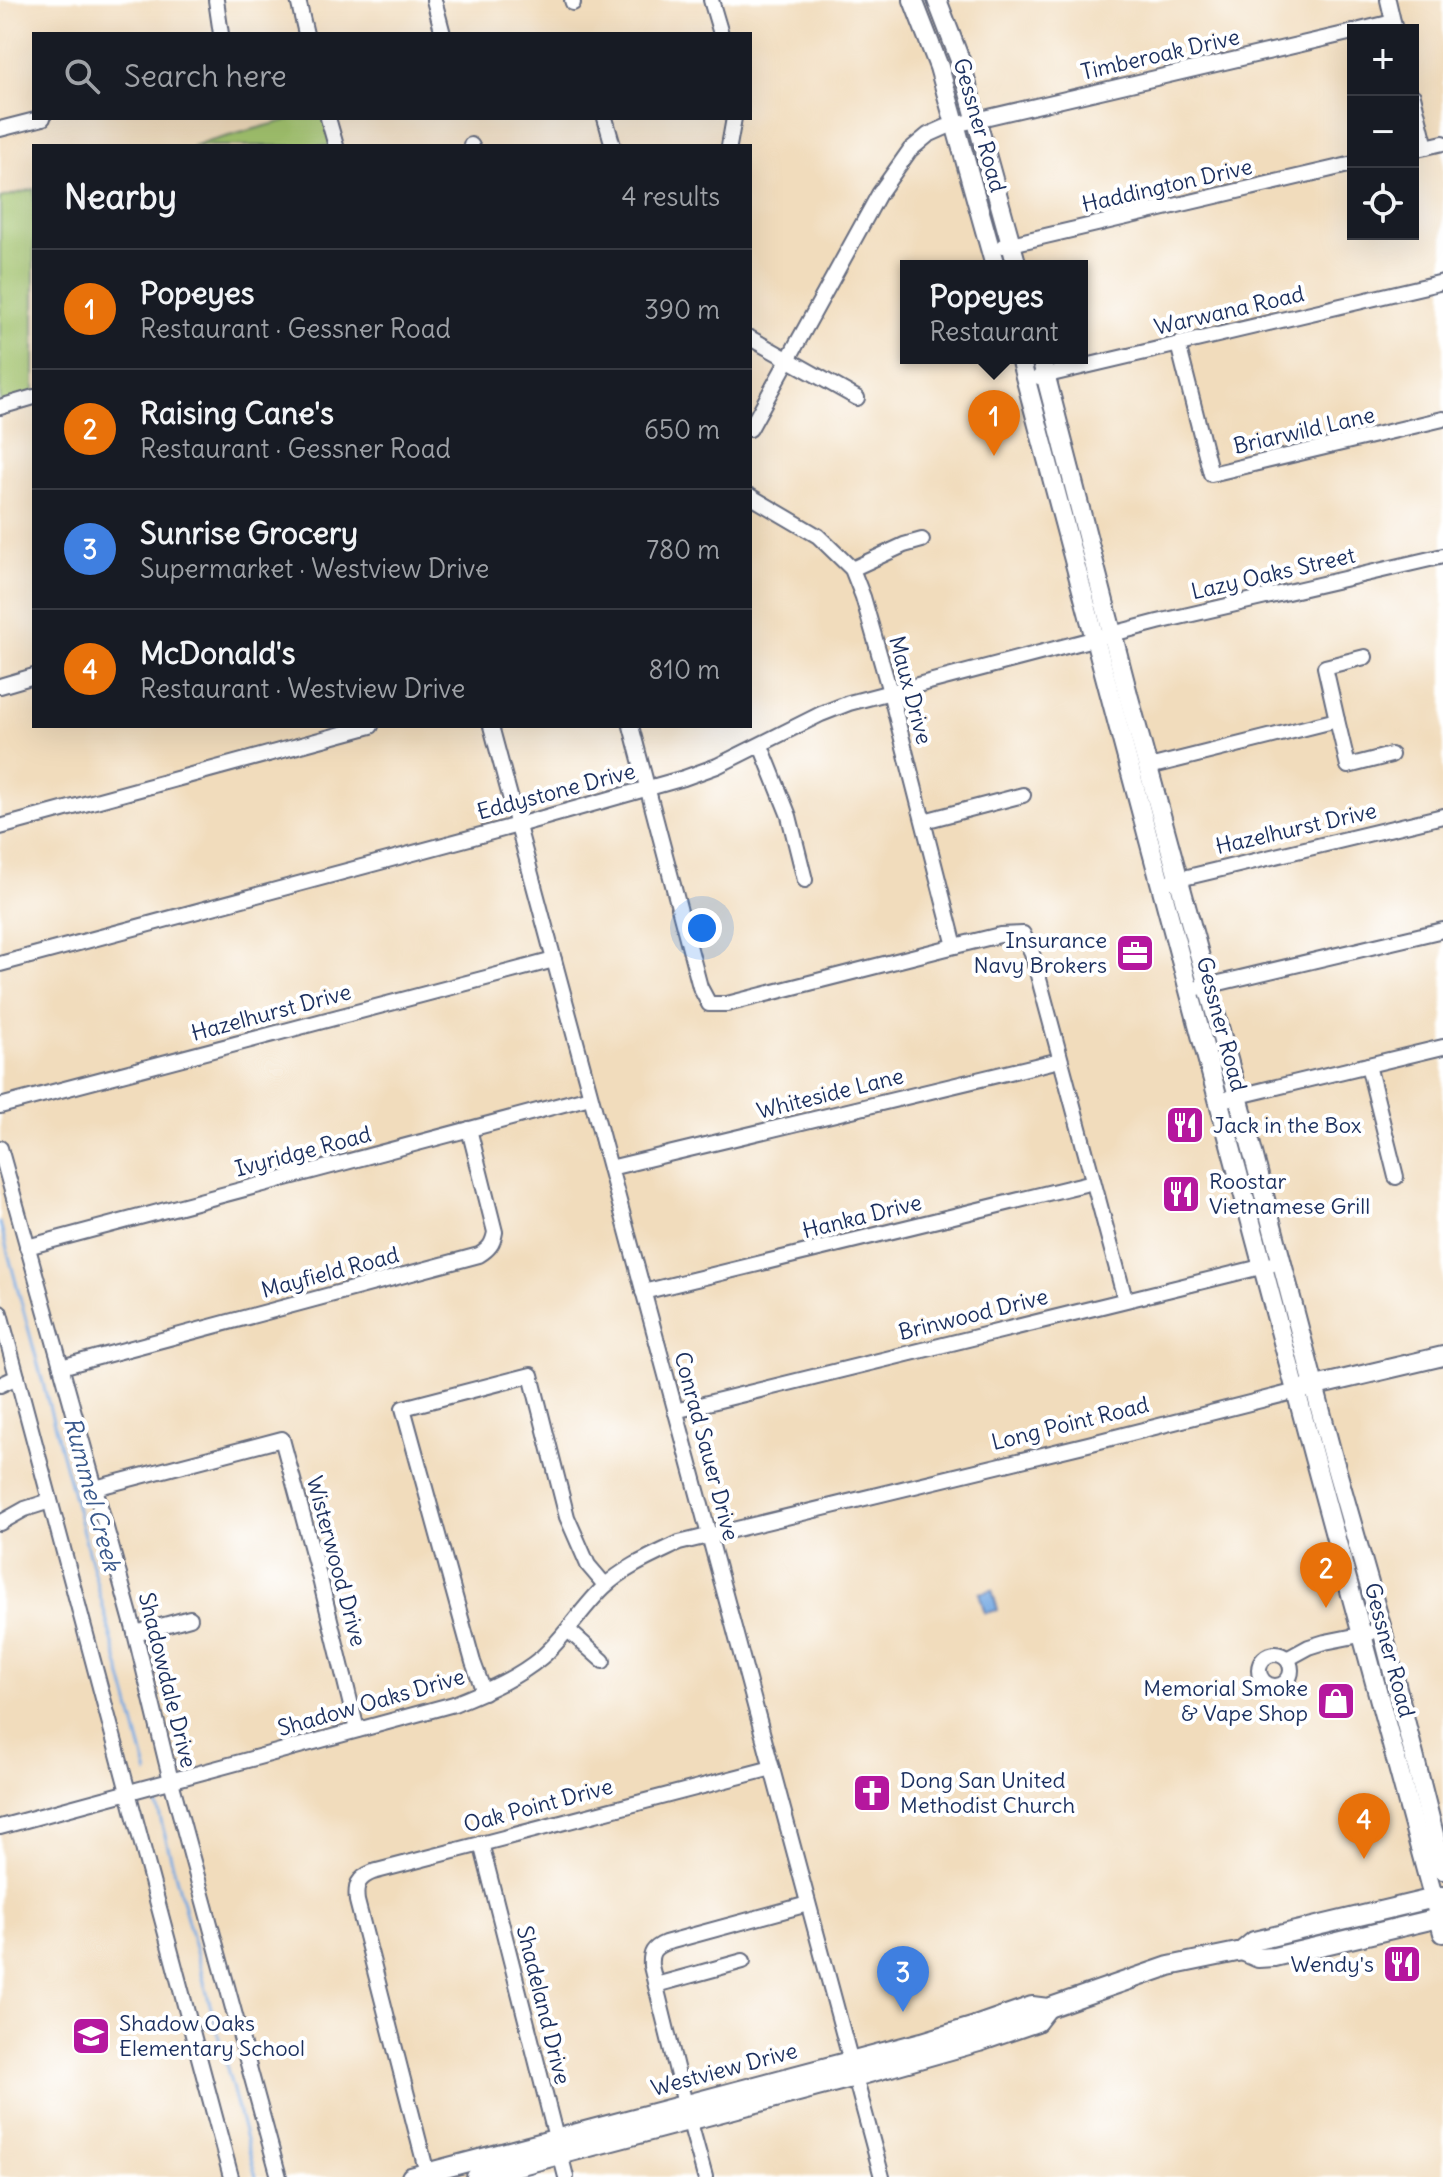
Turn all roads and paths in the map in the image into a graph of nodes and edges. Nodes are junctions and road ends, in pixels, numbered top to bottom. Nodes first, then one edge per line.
1 (216, 0) edge
2 (298, 0) edge
3 (434, 0) edge
4 (711, 0) edge
5 (913, 0) edge
6 (1388, 0) edge
7 (941, 1) edge
8 (1394, 24) edge
9 (221, 32) edge
10 (306, 32) edge
11 (442, 32) edge
12 (720, 32) edge
13 (1347, 33) edge
14 (977, 119) junction
15 (35, 120) edge
16 (329, 120) edge
17 (606, 120) edge
18 (734, 120) edge
19 (956, 124) junction
20 (0, 129) edge
21 (1443, 143) edge
22 (335, 144) edge
23 (612, 144) edge
24 (729, 144) edge
25 (1420, 149) edge
26 (1347, 165) edge
27 (1011, 244) junction
28 (993, 258) edge
29 (1015, 260) edge
30 (1443, 282) edge
31 (752, 339) edge
32 (1178, 344) junction
33 (787, 359) junction
34 (1088, 359) edge
35 (1021, 364) edge
36 (1043, 367) edge
37 (1025, 380) junction
38 (32, 398) edge
39 (857, 398) dead end
40 (0, 407) edge
41 (1443, 419) edge
42 (752, 425) edge
43 (752, 497) edge
44 (922, 540) dead end
45 (1443, 556) edge
46 (852, 569) junction
47 (1114, 634) junction
48 (1094, 639) junction
49 (1365, 657) dead end
50 (32, 677) edge
51 (0, 686) edge
52 (890, 692) junction
53 (1337, 720) junction
54 (364, 728) edge
55 (492, 728) edge
56 (632, 728) edge
57 (761, 746) junction
58 (1391, 755) dead end
59 (1149, 767) junction
60 (648, 789) junction
61 (1023, 795) dead end
62 (1443, 816) edge
63 (924, 821) junction
64 (518, 825) junction
65 (0, 827) edge
66 (1179, 878) junction
67 (805, 880) dead end
68 (1160, 883) junction
69 (1443, 930) edge
70 (955, 946) junction
71 (554, 960) junction
72 (0, 964) edge
73 (1207, 986) junction
74 (1188, 991) junction
75 (1443, 1047) edge
76 (1060, 1060) junction
77 (1368, 1065) junction
78 (1238, 1096) junction
79 (590, 1097) junction
80 (1218, 1101) junction
81 (0, 1106) edge
82 (469, 1129) junction
83 (0, 1148) edge
84 (610, 1168) junction
85 (1396, 1177) dead end
86 (1093, 1182) junction
87 (27, 1247) junction
88 (1281, 1262) junction
89 (1262, 1266) junction
90 (643, 1292) junction
91 (1125, 1299) junction
92 (0, 1313) edge
93 (1443, 1356) edge
94 (61, 1367) junction
95 (17, 1377) junction
96 (0, 1385) edge
97 (1306, 1389) junction
98 (675, 1411) junction
99 (95, 1488) junction
100 (50, 1501) junction
101 (0, 1523) edge
102 (709, 1535) junction
103 (605, 1585) junction
104 (190, 1618) dead end
105 (1382, 1629) junction
106 (568, 1630) junction
107 (135, 1633) junction
108 (1362, 1635) junction
109 (1287, 1659) dead end
110 (603, 1661) dead end
111 (484, 1692) junction
112 (357, 1730) junction
113 (1413, 1748) junction
114 (1394, 1753) junction
115 (772, 1768) junction
116 (171, 1781) junction
117 (128, 1793) junction
118 (0, 1827) edge
119 (481, 1843) junction
120 (1436, 1864) edge
121 (1439, 1897) edge
122 (808, 1904) junction
123 (1442, 1923) edge
124 (1242, 1951) junction
125 (743, 1961) dead end
126 (656, 1985) junction
127 (853, 2069) junction
128 (687, 2112) junction
129 (557, 2146) junction
130 (422, 2176) edge
131 (231, 2177) edge
132 (279, 2177) edge
133 (476, 2177) edge
134 (566, 2177) edge
135 (705, 2177) edge
136 (882, 2177) edge

1 - 9 street
2 - 10 street
3 - 11 street
4 - 12 street
5 - 19 main road, Gessner Road
6 - 8 street
7 - 14 main road, Gessner Road
13 - 14 street, Timberoak Drive
14 - 19 street, Timberoak Drive
14 - 27 main road, Gessner Road
15 - 20 street
16 - 22 street
17 - 23 street
18 - 24 street
19 - 28 main road, Gessner Road
19 - 33 street, Timberoak Drive
21 - 25 street
26 - 27 street, Haddington Drive
27 - 28 street, Haddington Drive
27 - 29 main road, Gessner Road
30 - 32 street, Warwana Road
31 - 33 street
32 - 34 street, Warwana Road
32 - 41 street, Briarwild Lane
33 - 39 street
33 - 42 street, Timberoak Drive
35 - 37 main road, Gessner Road
36 - 37 street, Warwana Road
36 - 47 main road, Gessner Road
37 - 48 main road, Gessner Road
38 - 40 street
43 - 46 street, Maux Drive
44 - 46 street
45 - 47 street, Lazy Oaks Street
46 - 52 street, Maux Drive
47 - 48 street, Eddystone Drive
47 - 59 main road, Gessner Road
48 - 52 street, Eddystone Drive
48 - 68 main road, Gessner Road
49 - 53 street
50 - 51 street
52 - 57 street, Eddystone Drive
52 - 63 street, Maux Drive
53 - 58 street
53 - 59 street
54 - 65 street
55 - 64 street, Conrad Sauer Drive
56 - 60 street
57 - 60 street, Eddystone Drive
57 - 67 street
59 - 66 main road, Gessner Road
60 - 64 street, Eddystone Drive
60 - 70 street
61 - 63 street
62 - 66 street, Hazelhurst Drive
63 - 70 street, Maux Drive
64 - 71 street, Conrad Sauer Drive
64 - 72 street, Eddystone Drive
66 - 68 street, Hazelhurst Drive
66 - 73 main road, Gessner Road
68 - 74 main road, Gessner Road
69 - 73 street
70 - 76 street
71 - 79 street, Conrad Sauer Drive
71 - 81 street, Hazelhurst Drive
73 - 74 street
73 - 78 main road, Gessner Road
74 - 80 main road, Gessner Road
75 - 77 street
76 - 84 street, Whiteside Lane
76 - 86 street
77 - 78 street
77 - 85 street
78 - 80 street
78 - 88 main road, Gessner Road
79 - 82 street, Ivyridge Road
79 - 84 street, Conrad Sauer Drive
80 - 89 main road, Gessner Road
82 - 87 street, Ivyridge Road
82 - 94 street, Mayfield Road
83 - 87 street, Shadowdale Drive
84 - 90 street, Conrad Sauer Drive
86 - 90 street, Hanka Drive
86 - 91 street
87 - 94 street, Shadowdale Drive
88 - 89 street, Brinwood Drive
88 - 97 main road, Gessner Road
89 - 91 street, Brinwood Drive
89 - 97 main road, Gessner Road
90 - 98 street, Conrad Sauer Drive
91 - 98 street, Brinwood Drive
92 - 95 street
93 - 97 main road, Long Point Road
94 - 99 street, Shadowdale Drive
95 - 96 street
95 - 100 street
97 - 102 street, Long Point Road
97 - 105 main road, Gessner Road
97 - 108 main road, Gessner Road
98 - 102 street, Conrad Sauer Drive
99 - 107 street, Shadowdale Drive
99 - 112 street, Wisterwood Drive
100 - 101 street
100 - 117 street
102 - 103 street, Shadow Oaks Drive
102 - 115 street, Conrad Sauer Drive
103 - 106 street, Shadow Oaks Drive
103 - 111 street
104 - 107 street
105 - 108 street
105 - 113 main road, Gessner Road
106 - 110 street
106 - 111 street, Shadow Oaks Drive
107 - 116 street, Shadowdale Drive
108 - 109 street
108 - 114 main road, Gessner Road
111 - 112 street, Shadow Oaks Drive
112 - 116 street, Shadow Oaks Drive
113 - 114 main road
113 - 120 main road, Gessner Road
114 - 120 main road, Gessner Road
115 - 119 street, Oak Point Drive
115 - 122 street, Conrad Sauer Drive
116 - 117 street, Shadow Oaks Drive
116 - 132 street, Shadowdale Drive
117 - 118 street, Shadow Oaks Drive
117 - 131 street
119 - 129 street, Shadeland Drive
119 - 130 street, Oak Point Drive
120 - 121 main road, Gessner Road
121 - 123 main road, Gessner Road
121 - 124 main road, Westview Drive
122 - 126 street
122 - 127 street, Conrad Sauer Drive
123 - 124 main road, Westview Drive
124 - 127 main road, Westview Drive
125 - 126 street
126 - 128 street
127 - 128 main road, Westview Drive
127 - 136 street, Conrad Sauer Drive
128 - 129 main road, Westview Drive
128 - 135 street
129 - 130 main road, Westview Drive
129 - 133 main road, Westview Drive
129 - 134 street, Shadeland Drive

